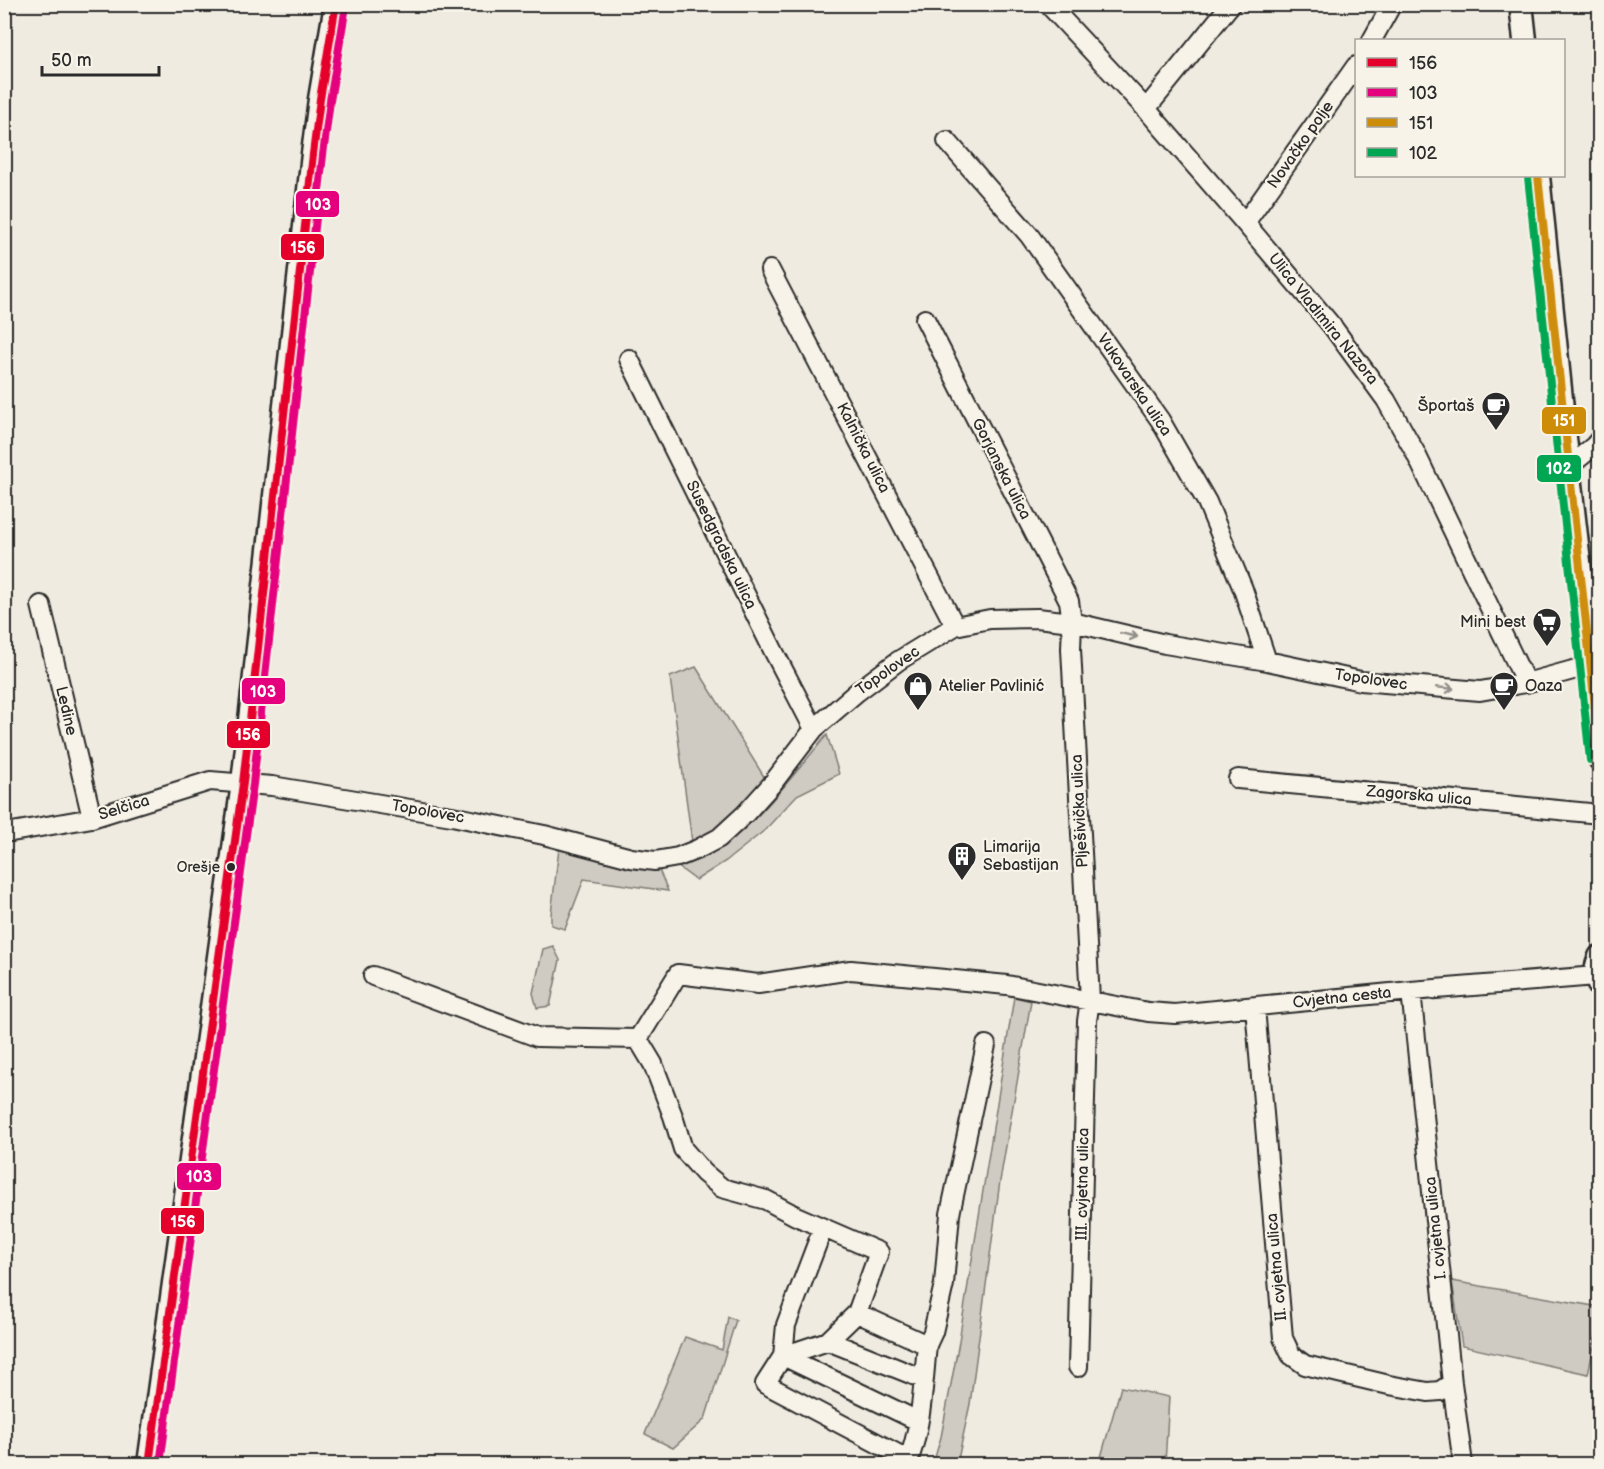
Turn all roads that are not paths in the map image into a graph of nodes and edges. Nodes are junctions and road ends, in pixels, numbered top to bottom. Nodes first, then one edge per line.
1 (336, 4) edge
2 (1048, 4) edge
3 (1231, 4) edge
4 (1392, 4) edge
5 (1521, 4) edge
6 (1372, 39) edge
7 (1525, 39) edge
8 (1355, 67) edge
9 (1146, 109) junction
10 (947, 141) dead end
11 (1538, 177) edge
12 (1245, 223) junction
13 (770, 270) dead end
14 (924, 319) dead end
15 (629, 359) dead end
16 (1599, 439) edge
17 (1568, 467) junction
18 (41, 605) dead end
19 (1072, 622) junction
20 (956, 626) junction
21 (1595, 658) edge
22 (1267, 662) junction
23 (1526, 683) junction
24 (814, 729) junction
25 (1599, 759) edge
26 (1238, 779) dead end
27 (243, 783) junction
28 (1599, 814) edge
29 (92, 818) junction
30 (4, 832) edge
31 (1598, 973) edge
32 (374, 976) dead end
33 (1410, 991) junction
34 (1090, 1000) junction
35 (1254, 1007) junction
36 (638, 1039) junction
37 (986, 1045) dead end
38 (823, 1228) junction
39 (857, 1313) junction
40 (828, 1341) junction
41 (927, 1345) junction
42 (783, 1356) junction
43 (1078, 1367) dead end
44 (923, 1379) junction
45 (1452, 1383) junction
46 (918, 1421) junction
47 (908, 1462) edge
48 (149, 1464) edge
49 (1463, 1464) edge

1 - 27 main road
2 - 9 street, Ulica Vladimira Nazora
3 - 9 street
4 - 6 street
5 - 7 main road
8 - 12 street, Novačko polje
9 - 12 street, Ulica Vladimira Nazora
10 - 22 street, Vukovarska ulica
11 - 17 main road
12 - 23 street, Ulica Vladimira Nazora
13 - 20 street, Kalnička ulica
14 - 19 street, Gorjanska ulica
15 - 24 street, Susedgradska ulica
16 - 17 street
17 - 21 main road
18 - 29 street, Ledine
19 - 20 street, Topolovec
19 -> 22 street, Topolovec
19 - 34 street, Plješivička ulica
20 - 24 street, Topolovec
21 - 23 street, Topolovec
21 - 25 main road
22 -> 23 street, Topolovec
24 - 27 street, Topolovec
26 - 28 street, Zagorska ulica
27 - 29 street, Selčica
27 - 48 main road
29 - 30 street, Selčica
31 - 33 street, Cvjetna cesta
32 - 36 street
33 - 35 street, Cvjetna cesta
33 - 45 street, I. cvjetna ulica
34 - 35 street, Cvjetna cesta
34 - 36 street, Cvjetna cesta
34 - 43 street, III. cvjetna ulica
35 - 45 street, II. cvjetna ulica
36 - 38 street
37 - 41 street
38 - 39 street
38 - 42 street
39 - 40 street
39 - 41 street
40 - 42 street
40 - 44 street
41 - 44 street
42 - 46 street
42 - 47 street
44 - 46 street
45 - 49 street, I. cvjetna ulica
46 - 47 street

